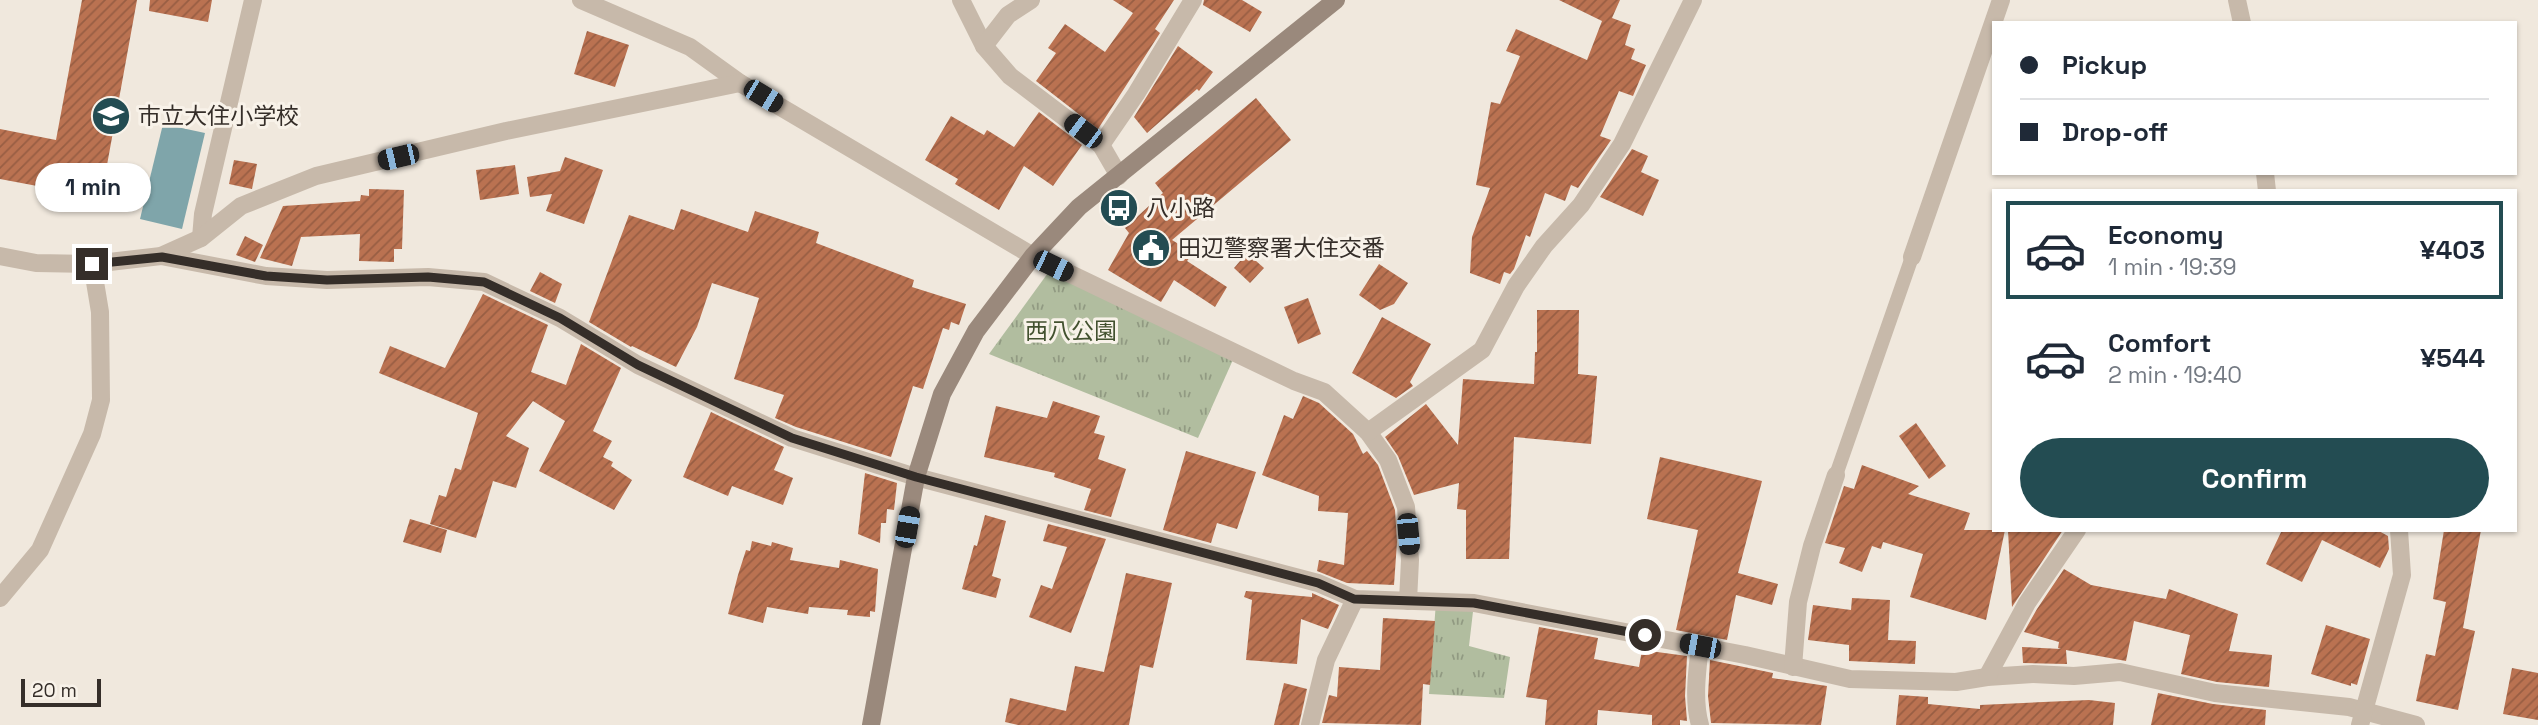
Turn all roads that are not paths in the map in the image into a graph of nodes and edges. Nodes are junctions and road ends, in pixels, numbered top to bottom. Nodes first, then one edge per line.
1 (253, 0) edge
2 (580, 0) edge
3 (961, 0) edge
4 (1031, 0) edge
5 (1193, 0) edge
6 (1336, 0) edge
7 (1693, 0) edge
8 (2001, 0) edge
9 (2236, 0) edge
10 (1994, 21) edge
11 (2241, 21) edge
12 (1992, 26) edge
13 (984, 46) junction
14 (740, 83) junction
15 (1101, 145) junction
16 (1119, 176) junction
17 (201, 238) junction
18 (0, 256) edge
19 (1033, 256) junction
20 (162, 257) junction
21 (1912, 257) joint
22 (92, 264) junction
23 (1368, 432) junction
24 (1836, 475) joint
25 (916, 477) junction
26 (2076, 532) edge
27 (2399, 532) edge
28 (0, 598) edge
29 (1354, 599) junction
30 (1408, 601) junction
31 (1700, 646) junction
32 (1793, 667) junction
33 (1987, 677) junction
34 (2361, 719) edge
35 (871, 725) edge
36 (1310, 725) edge
37 (1700, 725) edge
38 (2416, 725) edge

1 - 17 street
2 - 14 street
3 - 13 street
4 - 13 street
5 - 15 street
6 - 16 street
7 - 23 street
8 - 10 street
9 - 11 street
12 - 21 street
13 - 15 street
14 - 17 street
14 - 19 street
15 - 16 street
16 - 19 street
17 - 20 street
18 - 22 street
19 - 23 street
19 - 25 street
20 - 22 street
20 - 25 street
21 - 24 lane
22 - 28 street
23 - 30 street
24 - 32 street
25 - 29 street
25 - 35 street
26 - 33 street
27 - 34 street
29 - 30 street
29 - 36 street
30 - 31 street
31 - 32 street
31 - 37 street
32 - 33 street
33 - 34 street
34 - 38 street

